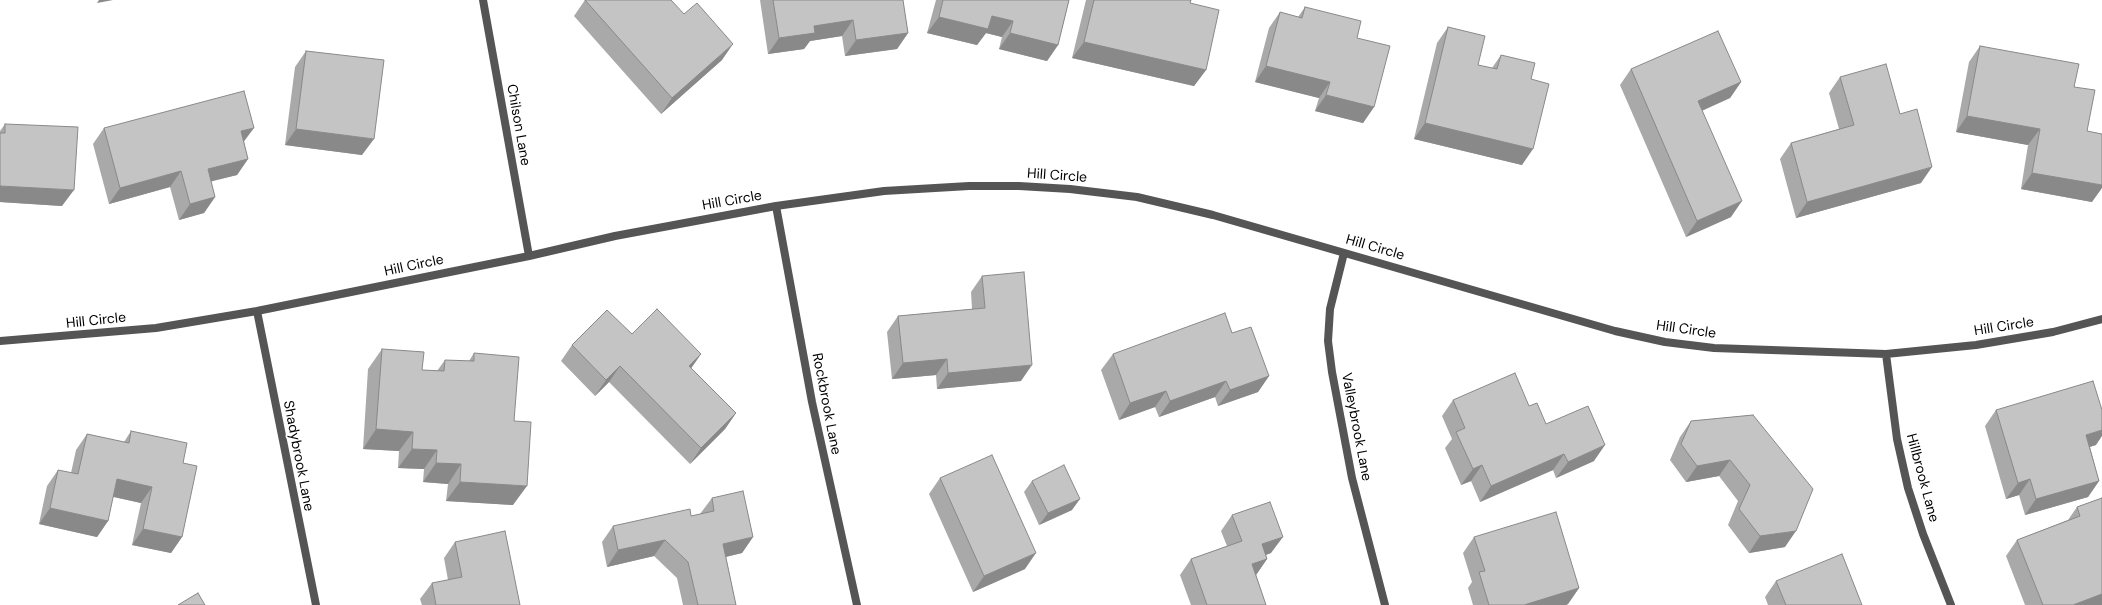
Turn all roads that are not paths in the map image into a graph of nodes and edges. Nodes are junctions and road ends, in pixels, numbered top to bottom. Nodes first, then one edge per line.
1 (483, 0) edge
2 (776, 206) junction
3 (1344, 253) junction
4 (529, 256) junction
5 (257, 311) junction
6 (2102, 319) edge
7 (0, 341) edge
8 (1886, 354) junction
9 (316, 605) edge
10 (857, 605) edge
11 (1385, 605) edge
12 (1950, 605) edge

1 - 4 street, Chilson Lane
2 - 3 street, Hill Circle
2 - 4 street, Hill Circle
2 - 10 street, Rockbrook Lane
3 - 8 street, Hill Circle
3 - 11 street, Valleybrook Lane
4 - 5 street, Hill Circle
5 - 7 street, Hill Circle
5 - 9 street, Shadybrook Lane
6 - 8 street, Hill Circle
8 - 12 street, Hillbrook Lane

